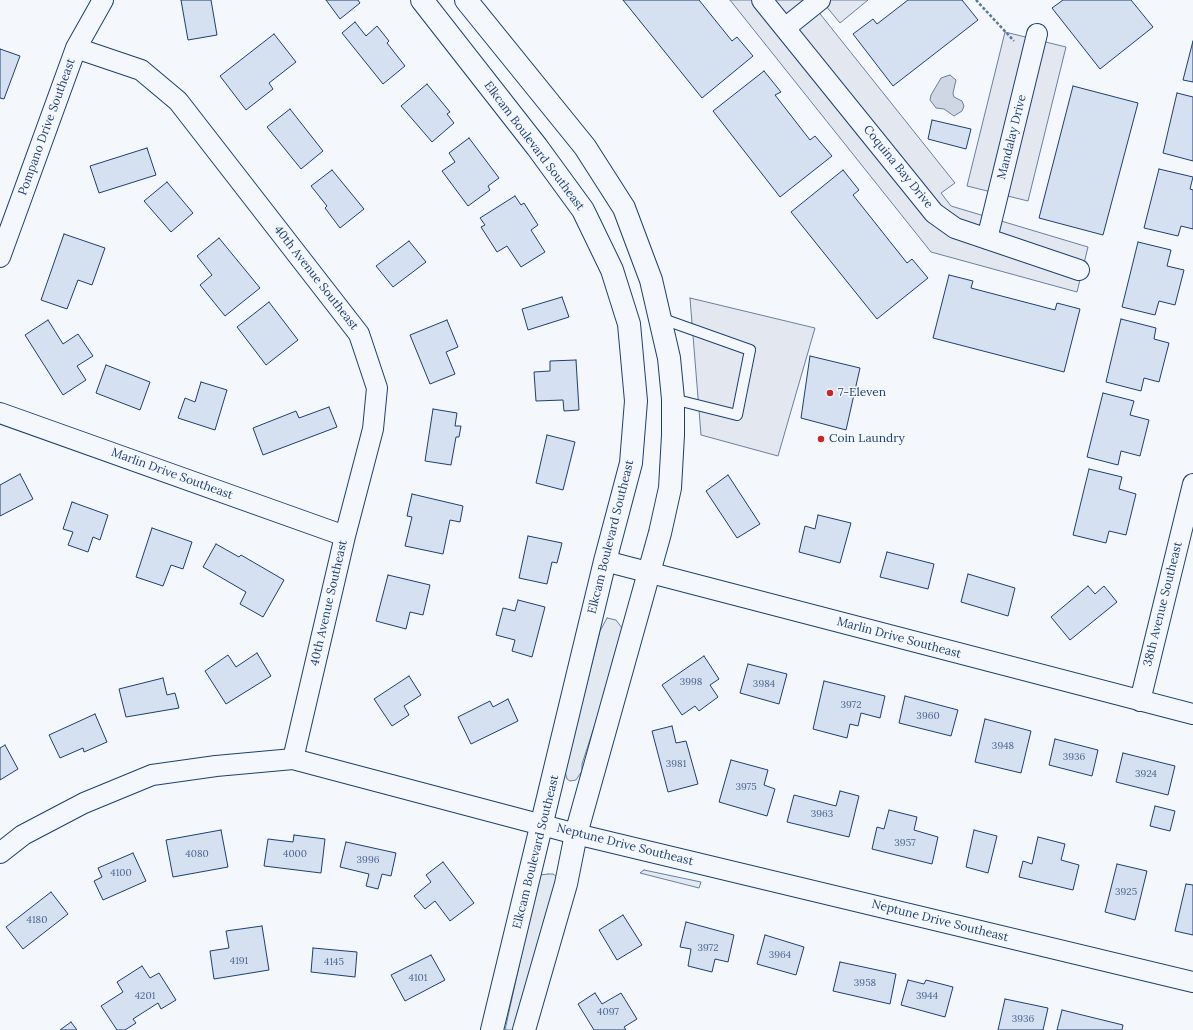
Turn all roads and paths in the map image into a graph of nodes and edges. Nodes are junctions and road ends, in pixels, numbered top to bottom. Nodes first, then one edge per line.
1 (103, 0) edge
2 (466, 0) edge
3 (762, 0) edge
4 (820, 0) edge
5 (976, 0) edge
6 (432, 4) edge
7 (785, 28) junction
8 (1037, 34) dead end
9 (76, 48) junction
10 (1031, 60) junction
11 (987, 239) junction
12 (0, 257) edge
13 (1079, 270) dead end
14 (660, 318) junction
15 (629, 324) junction
16 (673, 399) junction
17 (0, 413) edge
18 (1193, 484) edge
19 (344, 536) junction
20 (605, 561) junction
21 (649, 571) junction
22 (1140, 701) junction
23 (1193, 714) edge
24 (293, 759) junction
25 (542, 824) junction
26 (576, 834) junction
27 (0, 853) edge
28 (1193, 982) edge
29 (492, 1030) edge
30 (524, 1030) edge

1 - 9 street, Pompano Drive Southeast
2 - 14 street
3 - 7 street, Coquina Bay Drive
4 - 7 street
5 - 10 path
6 - 15 street, Elkcam Boulevard Southeast
7 - 11 street, Coquina Bay Drive
8 - 10 street, Mandalay Drive
9 - 12 street, Pompano Drive Southeast
9 - 19 street, 40th Avenue Southeast
10 - 11 street, Mandalay Drive
11 - 13 street, Coquina Bay Drive
14 - 15 street
14 - 16 street
14 - 16 lane
15 - 20 street, Elkcam Boulevard Southeast
16 - 21 street
17 - 19 street, Marlin Drive Southeast
18 - 22 street, 38th Avenue Southeast
19 - 24 street, 40th Avenue Southeast
20 - 21 street, Marlin Drive Southeast
20 - 25 street, Elkcam Boulevard Southeast
21 - 22 street, Marlin Drive Southeast
21 - 26 street
22 - 23 street, Marlin Drive Southeast
24 - 25 street, Neptune Drive Southeast
24 - 27 street, Neptune Drive Southeast
25 - 26 street, Neptune Drive Southeast
25 - 29 street, Elkcam Boulevard Southeast
26 - 28 street, Neptune Drive Southeast
26 - 30 street

